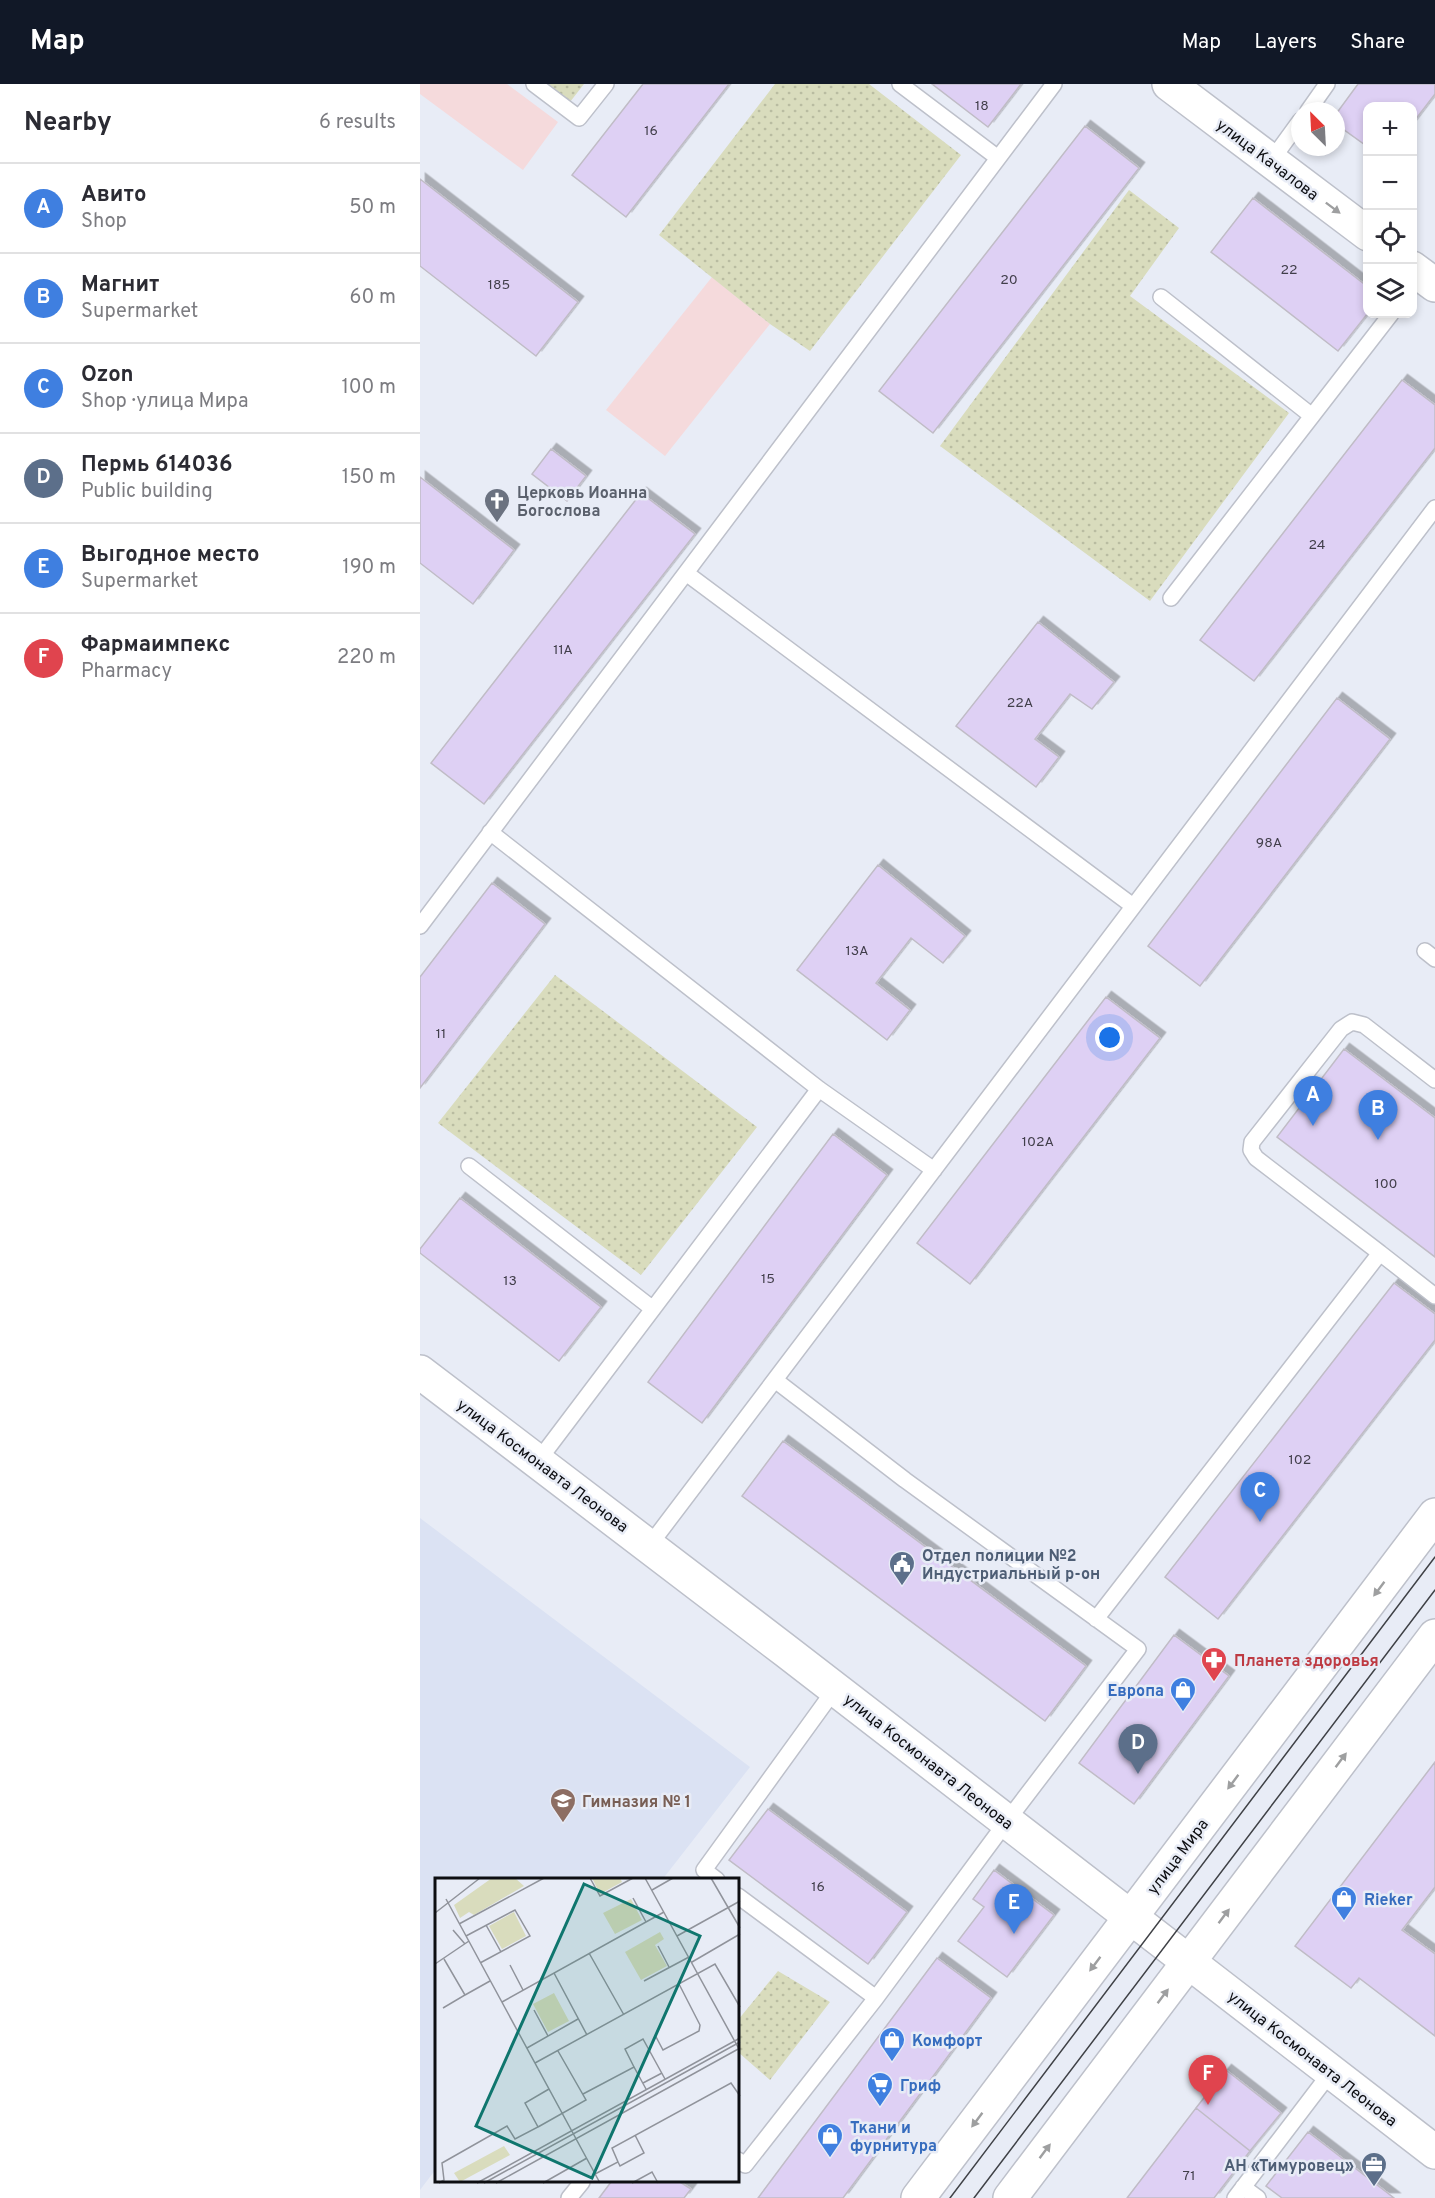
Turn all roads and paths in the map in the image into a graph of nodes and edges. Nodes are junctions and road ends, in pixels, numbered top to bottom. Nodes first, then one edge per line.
1 (534, 84) edge
2 (606, 84) edge
3 (900, 84) edge
4 (1054, 84) edge
5 (1169, 84) edge
6 (1327, 84) edge
7 (1314, 102) edge
8 (1291, 134) edge
9 (998, 158) junction
10 (1271, 161) junction
11 (1363, 230) edge
12 (1161, 297) dead end
13 (1388, 318) edge
14 (1312, 416) junction
15 (1435, 508) edge
16 (686, 573) junction
17 (1171, 598) dead end
18 (490, 832) junction
19 (1134, 906) junction
20 (420, 926) edge
21 (1435, 1080) edge
22 (819, 1089) junction
23 (468, 1166) dead end
24 (934, 1170) junction
25 (1380, 1253) junction
26 (1435, 1296) edge
27 (653, 1309) junction
28 (420, 1372) edge
29 (775, 1380) junction
30 (538, 1461) junction
31 (1435, 1515) edge
32 (649, 1546) junction
33 (1096, 1619) junction
34 (1435, 1636) edge
35 (835, 1689) junction
36 (1007, 1821) junction
37 (714, 1878) edge
38 (740, 1897) edge
39 (1130, 1918) junction
40 (1188, 1962) junction
41 (876, 1998) junction
42 (1331, 2072) junction
43 (1435, 2152) edge
44 (740, 2161) edge
45 (580, 2183) edge
46 (1239, 2192) edge
47 (569, 2198) edge
48 (918, 2198) edge
49 (1010, 2198) edge
50 (1258, 2198) edge

1 - 2 lane
3 - 9 lane
4 - 9 lane
5 - 10 main road, улица Качалова
6 - 7 lane
8 - 10 lane
9 - 16 lane
10 -> 11 main road, улица Качалова
12 - 14 lane
13 - 14 lane
14 - 17 lane
15 - 19 lane
16 - 18 lane
16 - 19 lane
18 - 20 lane
18 - 22 lane
19 - 24 lane
21 - 25 lane
22 - 24 lane
22 - 27 lane
23 - 27 lane
24 - 29 lane
25 - 26 lane
25 - 33 lane
27 - 30 lane
28 - 30 main road, улица Космонавта Леонова
29 - 32 lane
29 - 33 lane
30 - 32 main road, улица Космонавта Леонова
31 -> 39 main road, улица Мира
32 - 35 main road, улица Космонавта Леонова
33 - 36 lane
40 -> 34 main road
35 - 36 main road, улица Космонавта Леонова
35 - 37 lane
36 - 39 main road, улица Космонавта Леонова
36 - 41 lane
38 - 41 lane
39 - 40 main road, улица Космонавта Леонова
39 -> 48 main road, улица Мира
40 - 42 main road, улица Космонавта Леонова
49 -> 40 main road
41 - 44 lane
42 - 43 main road, улица Космонавта Леонова
42 - 46 lane
45 - 47 lane
46 - 50 lane

